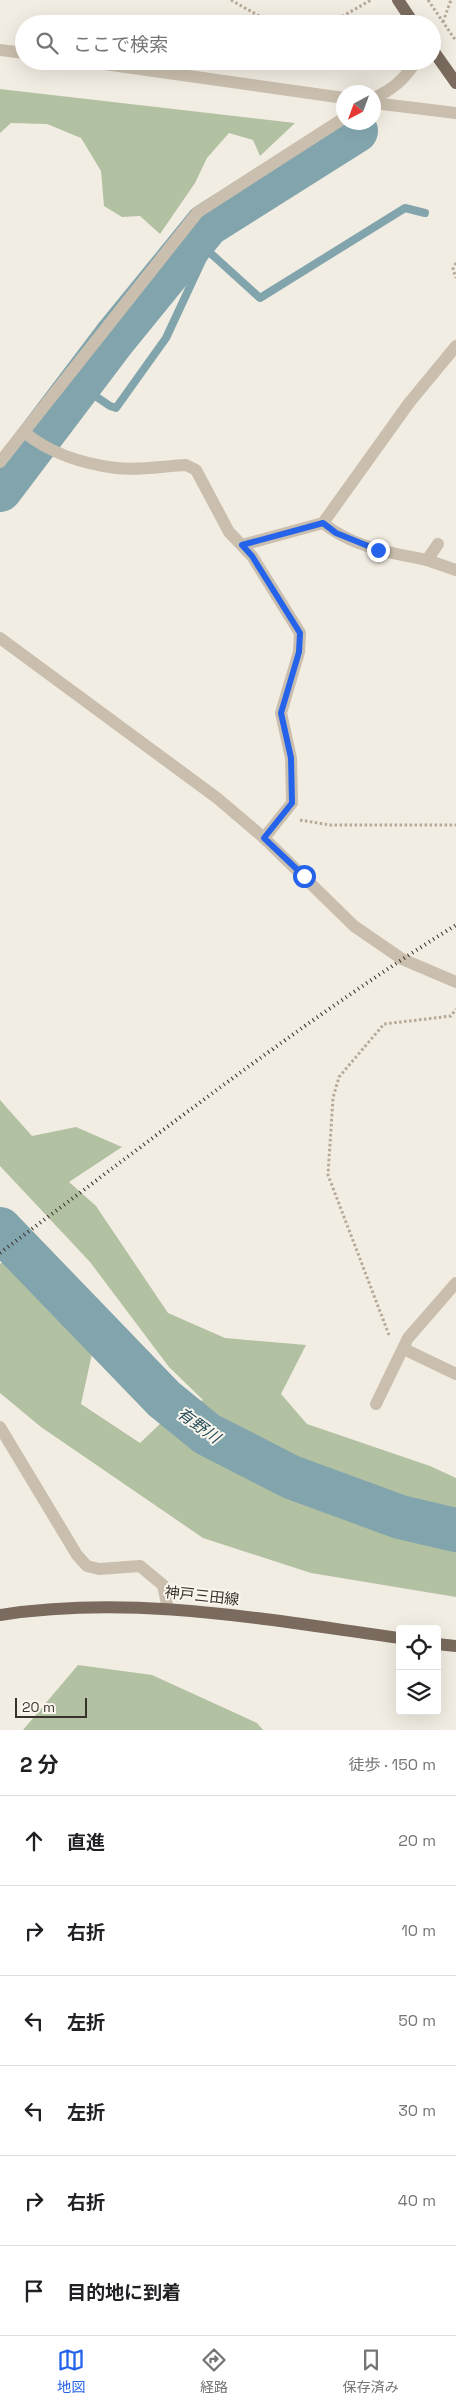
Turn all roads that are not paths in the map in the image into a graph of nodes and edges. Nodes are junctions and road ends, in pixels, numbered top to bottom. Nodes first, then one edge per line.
1 (398, 0) edge
2 (408, 15) edge
3 (0, 50) edge
4 (15, 52) edge
5 (441, 62) edge
6 (146, 70) edge
7 (411, 70) edge
8 (456, 83) edge
9 (381, 95) edge
10 (336, 97) edge
11 (381, 104) edge
12 (456, 113) edge
13 (336, 123) edge
14 (456, 346) edge
15 (33, 439) junction
16 (0, 462) edge
17 (323, 523) junction
18 (438, 544) dead end
19 (242, 545) junction
20 (427, 560) junction
21 (456, 570) edge
22 (0, 638) edge
23 (264, 838) junction
24 (456, 982) edge
25 (456, 1282) edge
26 (404, 1349) junction
27 (456, 1374) edge
28 (376, 1404) dead end
29 (0, 1427) edge
30 (168, 1609) junction
31 (0, 1615) edge
32 (396, 1637) edge
33 (441, 1644) edge
34 (456, 1646) edge

1 - 2 main road
3 - 4 street
5 - 8 main road
6 - 10 street
7 - 9 street
11 - 12 street
13 - 15 street
14 - 17 street
15 - 16 street
15 - 19 street
17 - 19 street
17 - 20 street
18 - 20 street
19 - 23 street
20 - 21 street
22 - 23 street
23 - 24 street
25 - 26 street
26 - 27 street
26 - 28 street
29 - 30 street
30 - 31 main road, 神戸三田線
30 - 32 main road, 神戸三田線
33 - 34 main road

